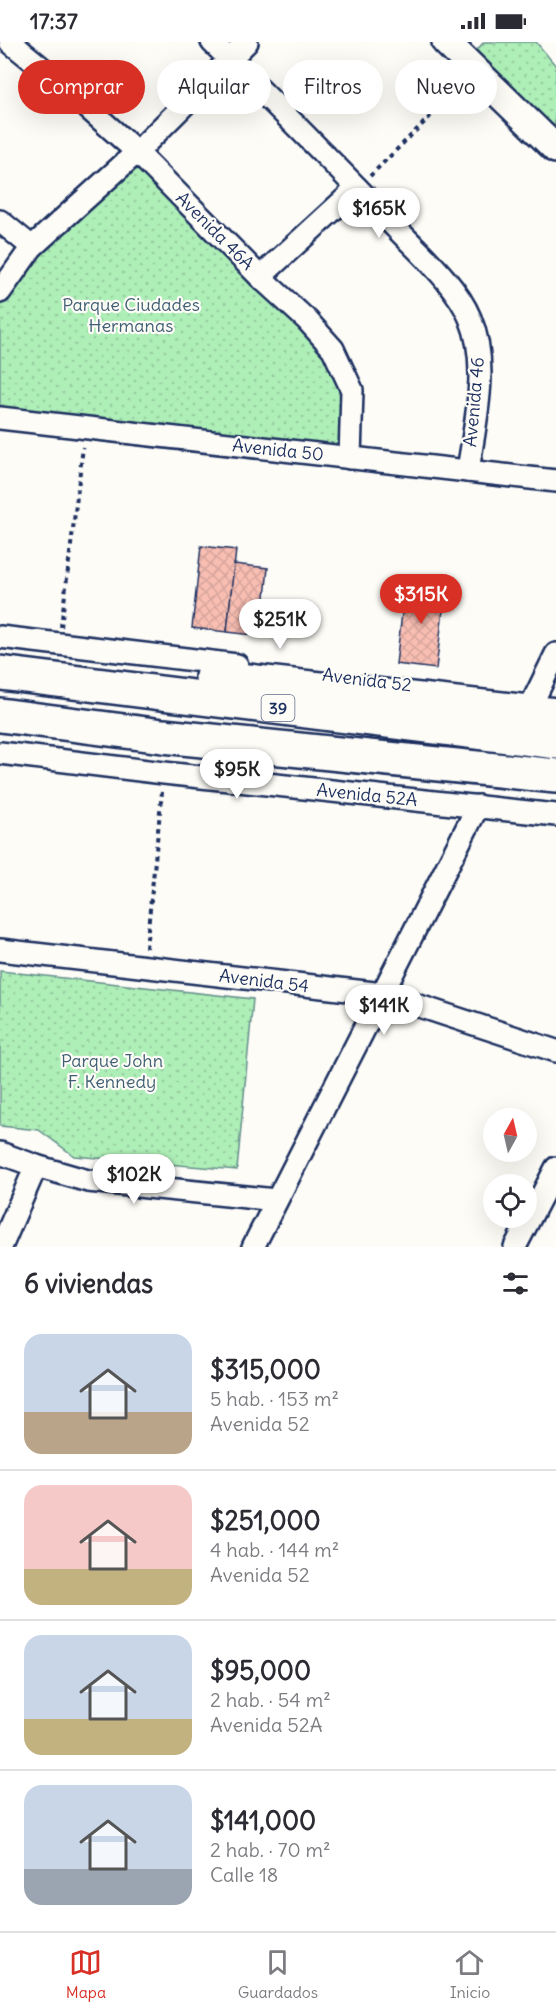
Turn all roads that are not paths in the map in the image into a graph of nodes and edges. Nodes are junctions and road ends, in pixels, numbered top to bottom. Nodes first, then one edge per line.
1 (10, 42) edge
2 (212, 42) edge
3 (247, 42) edge
4 (457, 46) edge
5 (230, 60) joint
6 (271, 101) edge
7 (175, 114) edge
8 (556, 148) edge
9 (136, 152) junction
10 (357, 188) junction
11 (0, 221) edge
12 (32, 247) junction
13 (260, 277) junction
14 (0, 292) edge
15 (0, 418) edge
16 (350, 458) junction
17 (468, 471) junction
18 (556, 480) edge
19 (0, 637) edge
20 (556, 654) edge
21 (0, 673) edge
22 (53, 680) junction
23 (556, 702) edge
24 (545, 707) edge
25 (0, 715) edge
26 (163, 736) junction
27 (556, 742) edge
28 (0, 753) edge
29 (556, 776) edge
30 (556, 794) edge
31 (478, 806) junction
32 (556, 815) edge
33 (0, 950) edge
34 (383, 994) junction
35 (556, 1051) edge
36 (0, 1154) edge
37 (36, 1166) junction
38 (556, 1168) edge
39 (276, 1200) junction
40 (1, 1247) edge
41 (253, 1247) edge
42 (514, 1247) edge

1 - 9 street, Avenida 46A
2 - 5 street, Avenida 46
3 - 5 street
4 - 8 street
6 - 10 street, Avenida 46
7 - 9 street
9 - 12 street
9 - 13 street, Avenida 46A
10 - 13 street
10 - 17 street, Avenida 46
11 - 12 street
12 - 14 street
13 - 16 street, Avenida 46A
15 - 16 street, Avenida 50
16 - 17 street, Avenida 50
17 - 18 street, Avenida 50
19 - 24 street, Avenida 52
20 - 24 street
21 - 22 highway, 39
22 - 24 highway
22 - 27 highway, 39
23 - 24 street, Avenida 52
25 - 26 highway, 39
26 - 29 highway, 39
26 - 30 highway
28 - 31 street, Avenida 52A
31 - 32 street, Avenida 52A
31 - 34 street
33 - 34 street, Avenida 54
34 - 35 street, Avenida 54
34 - 39 street
36 - 37 street
37 - 39 street
37 - 40 street
38 - 42 street
39 - 41 street

